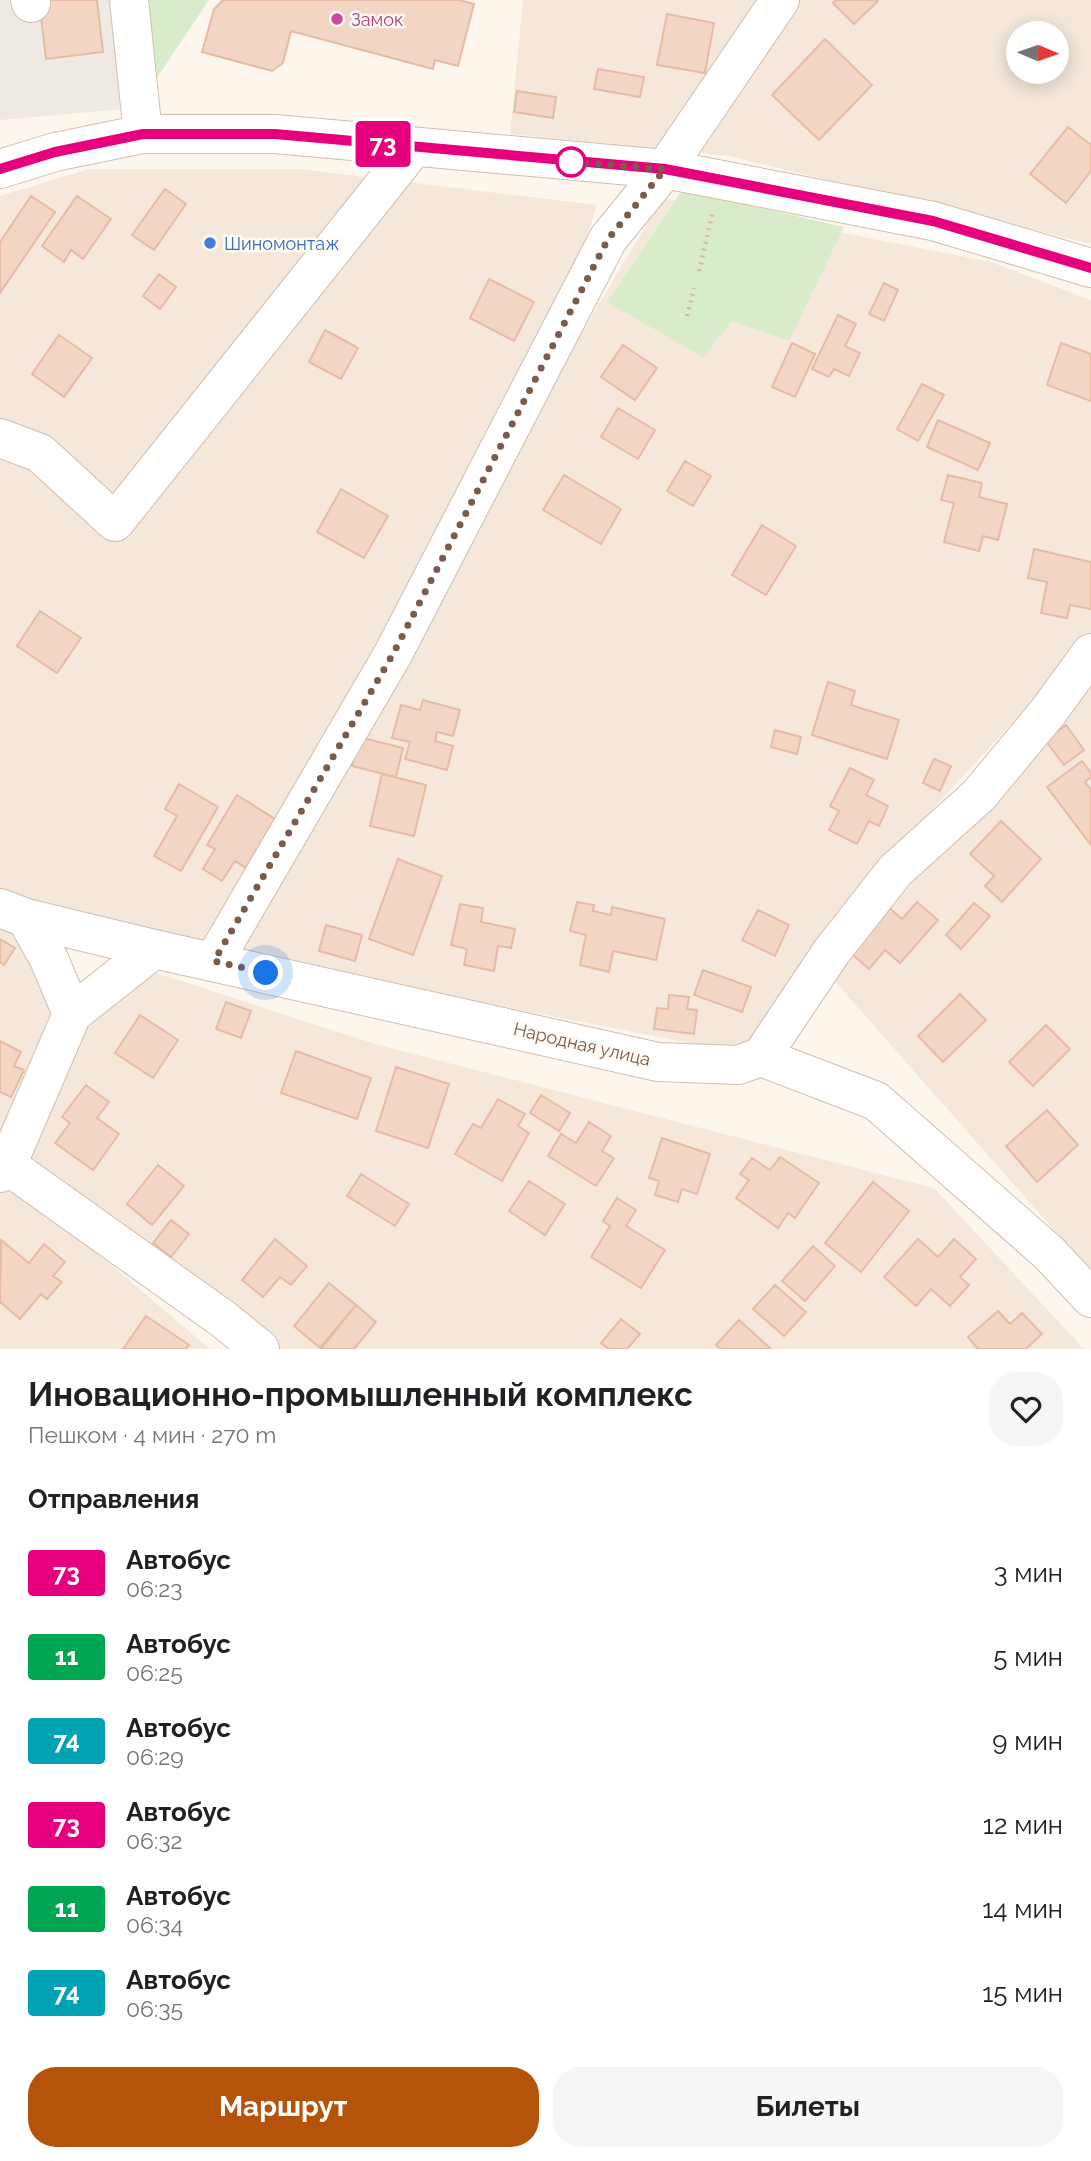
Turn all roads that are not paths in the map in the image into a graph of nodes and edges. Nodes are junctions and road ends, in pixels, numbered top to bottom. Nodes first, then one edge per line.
1 (129, 0) edge
2 (780, 0) edge
3 (143, 134) junction
4 (414, 147) junction
5 (0, 169) edge
6 (665, 169) junction
7 (1091, 268) edge
8 (0, 438) edge
9 (1091, 653) edge
10 (13, 913) edge
11 (154, 949) junction
12 (214, 961) junction
13 (72, 1014) junction
14 (761, 1058) junction
15 (3, 1169) edge
16 (1091, 1298) edge
17 (260, 1349) edge

1 - 3 street
2 - 6 street
3 - 4 street
3 - 5 street
4 - 6 street
4 - 8 street
6 - 7 street
6 - 12 street
9 - 14 street
10 - 11 street, Народная улица
10 - 13 street
11 - 12 street, Народная улица
11 - 13 street
12 - 14 street, Народная улица
13 - 15 street
14 - 16 street
15 - 17 street

